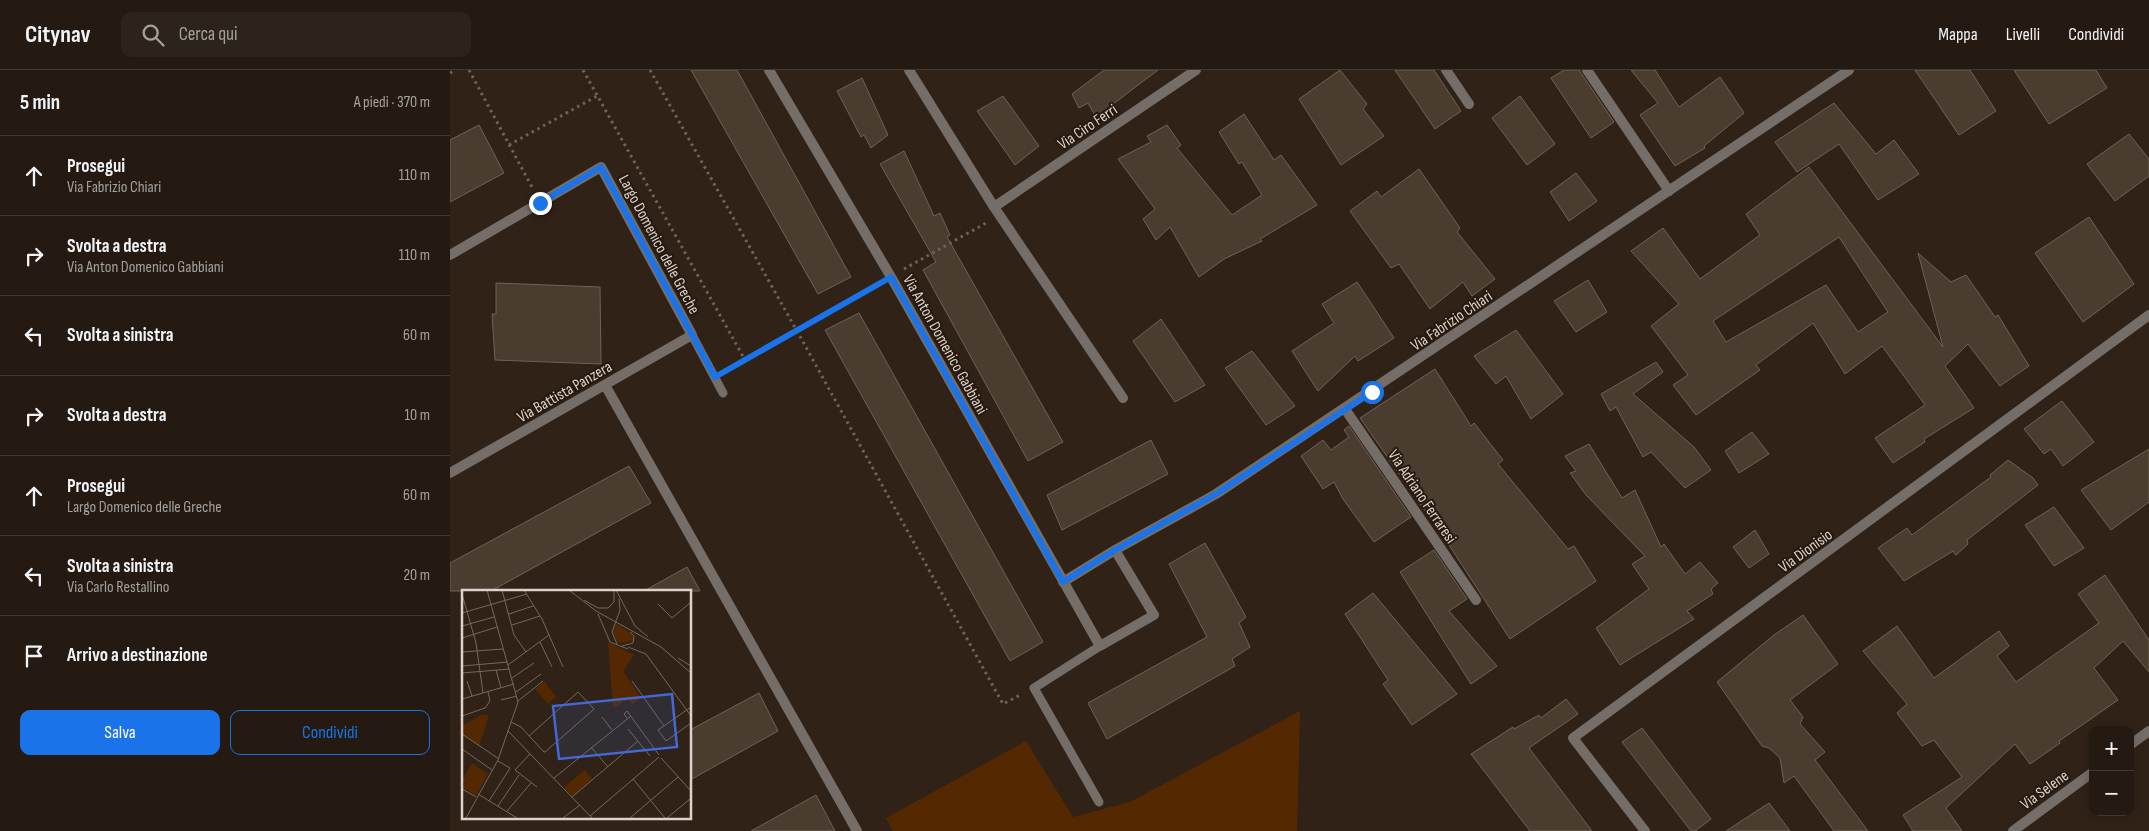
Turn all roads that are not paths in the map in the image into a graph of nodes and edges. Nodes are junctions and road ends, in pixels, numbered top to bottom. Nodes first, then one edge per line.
1 (769, 70) edge
2 (909, 70) edge
3 (1196, 70) edge
4 (1446, 70) edge
5 (1586, 70) edge
6 (1849, 70) edge
7 (1469, 104) dead end
8 (1669, 191) junction
9 (997, 211) junction
10 (450, 255) edge
11 (2149, 315) edge
12 (692, 335) junction
13 (605, 385) junction
14 (723, 393) dead end
15 (1123, 398) dead end
16 (1345, 409) junction
17 (450, 473) edge
18 (1115, 550) junction
19 (1063, 582) junction
20 (1476, 600) dead end
21 (1100, 646) junction
22 (2149, 731) edge
23 (2134, 742) edge
24 (2089, 775) edge
25 (1100, 802) dead end
26 (857, 831) edge
27 (1645, 831) edge
28 (2013, 831) edge

1 - 19 street, Via Anton Domenico Gabbiani
2 - 9 street
3 - 9 street, Via Ciro Ferri
4 - 7 street
5 - 8 street
6 - 8 street, Via Fabrizio Chiari
8 - 16 street, Via Fabrizio Chiari
9 - 15 street
10 - 12 street, Largo Domenico delle Greche
11 - 27 street, Via Dionisio
12 - 13 street, Via Battista Panzera
12 - 14 lane
13 - 17 street, Via Battista Panzera
13 - 26 street
16 - 18 street, Via Fabrizio Chiari
16 - 20 street, Via Adriano Ferraresi
18 - 19 street, Via Fabrizio Chiari
18 - 21 street
19 - 21 street, Via Anton Domenico Gabbiani
21 - 25 lane
22 - 23 street
24 - 28 street, Via Selene

